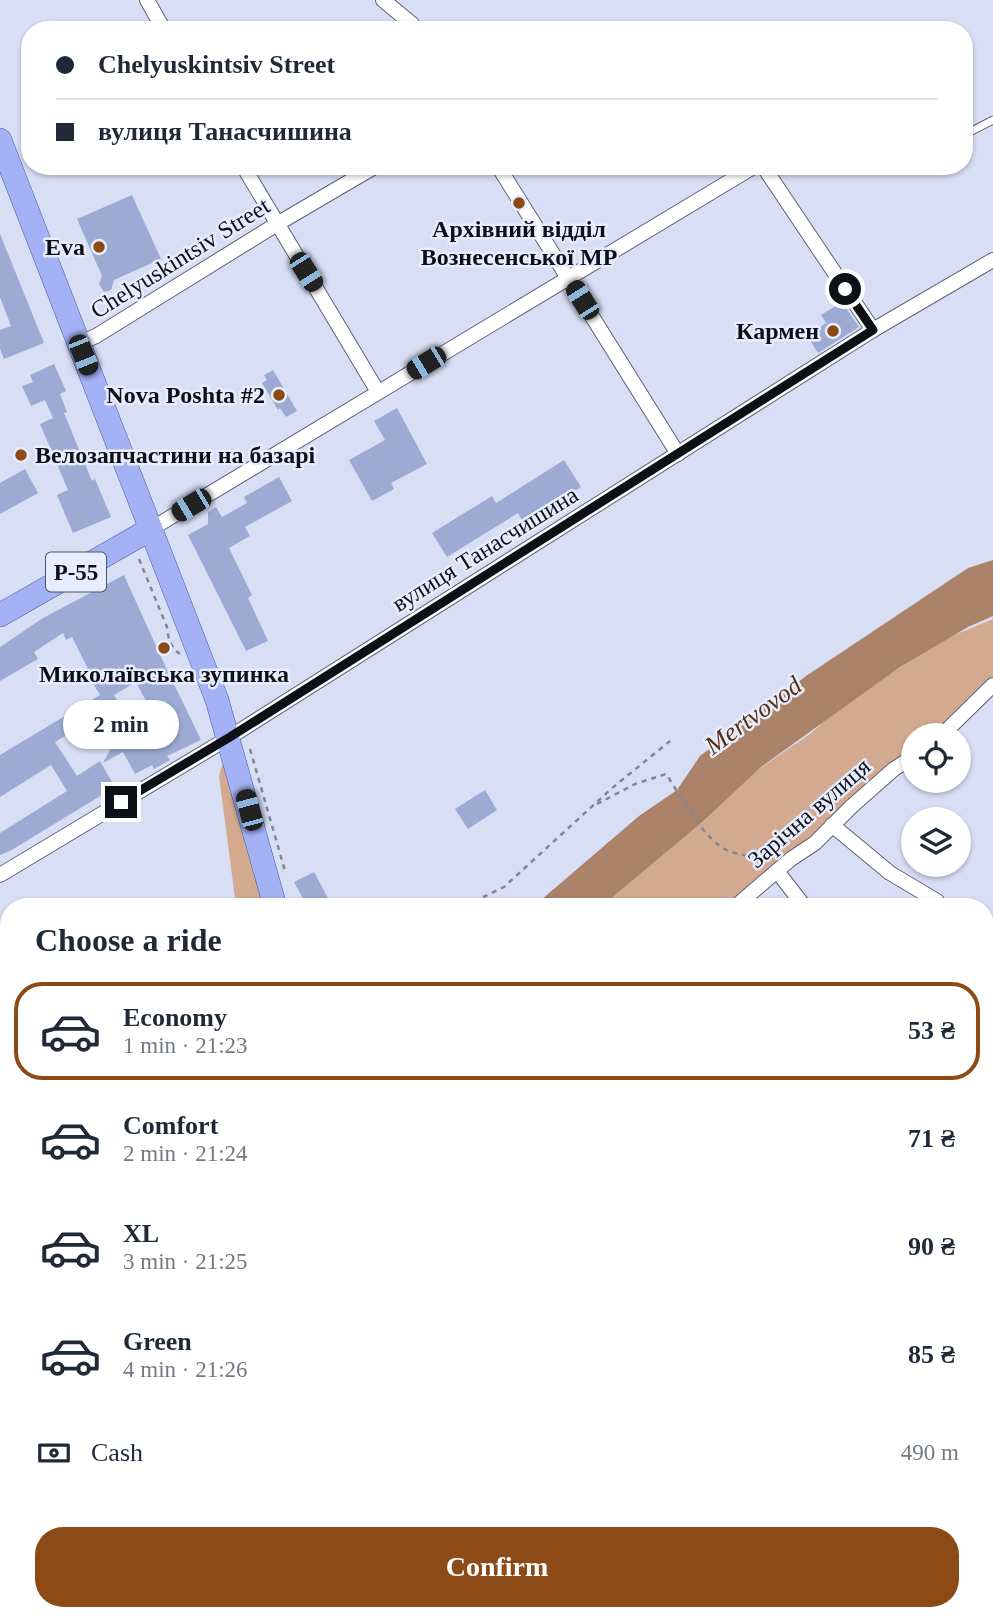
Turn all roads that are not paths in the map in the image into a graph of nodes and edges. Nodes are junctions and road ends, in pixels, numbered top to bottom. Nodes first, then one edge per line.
1 (147, 0) edge
2 (383, 0) edge
3 (159, 21) edge
4 (408, 21) edge
5 (993, 120) edge
6 (973, 130) edge
7 (0, 140) edge
8 (248, 175) edge
9 (360, 175) edge
10 (504, 175) edge
11 (727, 175) edge
12 (769, 175) edge
13 (276, 224) junction
14 (993, 260) edge
15 (569, 278) junction
16 (873, 330) junction
17 (78, 344) junction
18 (378, 392) junction
19 (678, 454) junction
20 (152, 529) junction
21 (0, 615) edge
22 (991, 691) edge
23 (955, 723) edge
24 (230, 737) junction
25 (901, 764) edge
26 (832, 825) junction
27 (778, 872) junction
28 (0, 875) edge
29 (273, 898) edge
30 (746, 898) edge
31 (798, 898) edge
32 (932, 898) edge

1 - 3 street
2 - 4 street
5 - 6 lane
7 - 17 main road
8 - 13 street
9 - 13 street, Chelyuskintsiv Street
10 - 15 street
11 - 15 street
12 - 16 street
13 - 17 street, Chelyuskintsiv Street
13 - 18 street
14 - 16 street, вулиця Танасчишина
15 - 18 street
15 - 19 street
16 - 19 street, вулиця Танасчишина
17 - 20 main road
18 - 20 street
19 - 24 street, вулиця Танасчишина
20 - 21 main road, Р-55
20 - 24 main road
22 - 23 street
24 - 28 street, вулиця Танасчишина
24 - 29 main road
25 - 26 street, Зарічна вулиця
26 - 27 street, Зарічна вулиця
26 - 32 street
27 - 30 street, Зарічна вулиця
27 - 31 street

